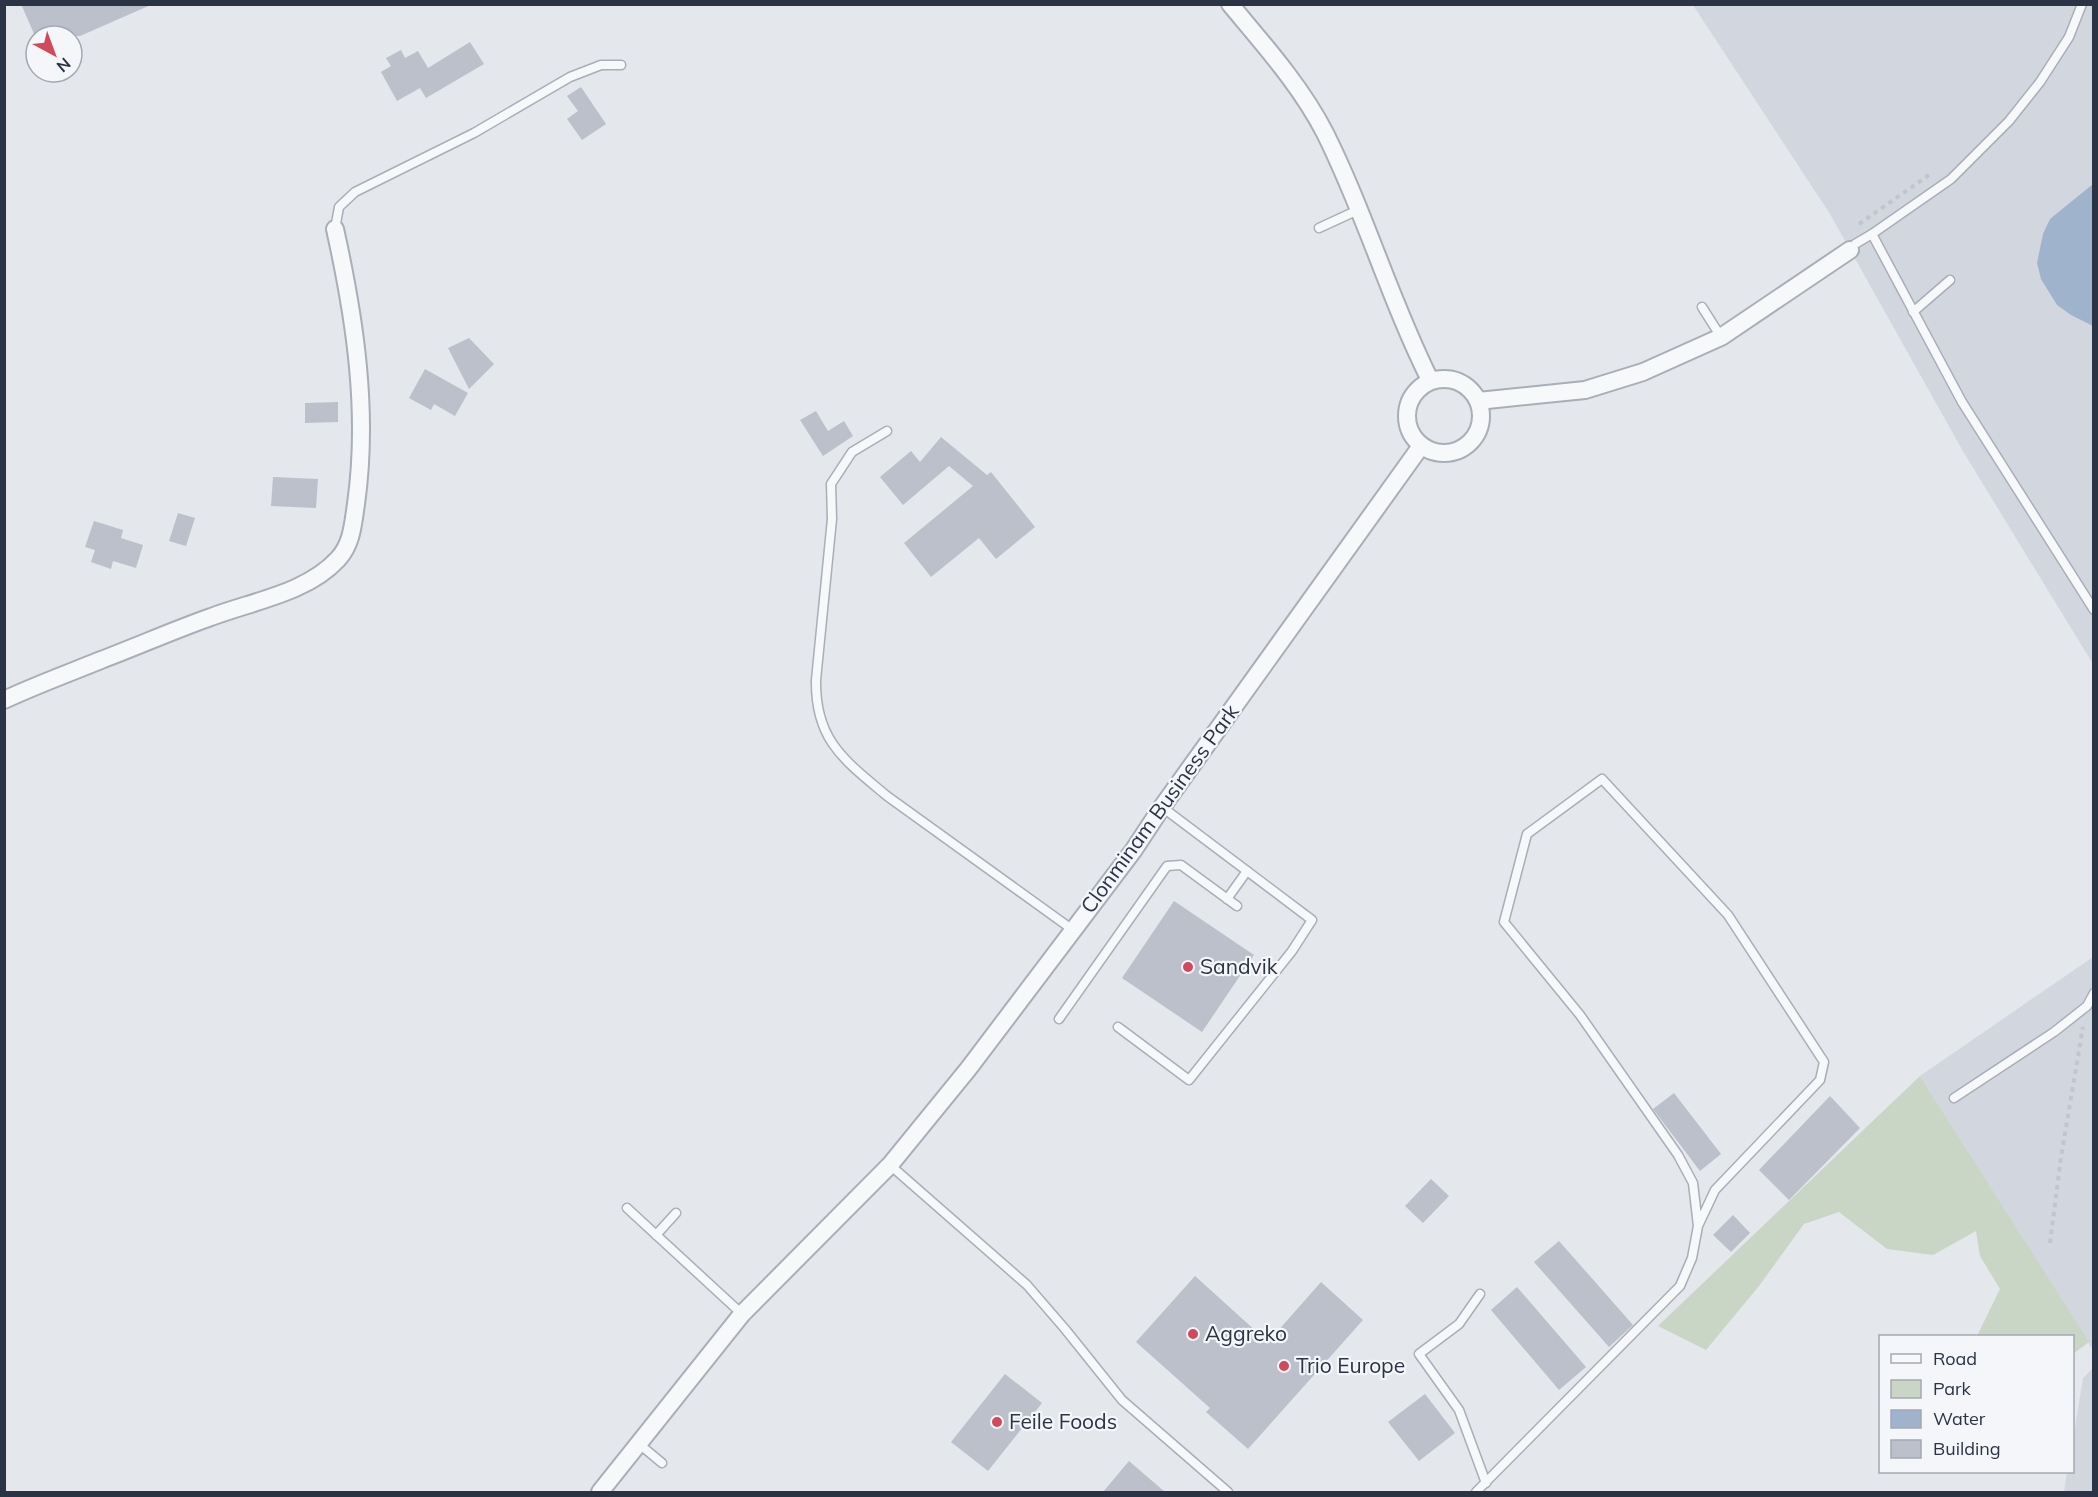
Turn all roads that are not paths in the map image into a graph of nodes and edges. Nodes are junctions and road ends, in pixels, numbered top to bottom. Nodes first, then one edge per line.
1 (1230, 4) edge
2 (2082, 4) edge
3 (621, 65) dead end
4 (1358, 210) junction
5 (1319, 228) dead end
6 (335, 229) joint
7 (1872, 234) junction
8 (1852, 247) joint
9 (1950, 280) dead end
10 (1702, 307) dead end
11 (1913, 312) junction
12 (1721, 337) junction
13 (1430, 380) junction
14 (1479, 401) junction
15 (887, 431) dead end
16 (1421, 446) junction
17 (2094, 610) edge
18 (4, 700) edge
19 (1162, 807) junction
20 (1247, 872) junction
21 (1227, 899) junction
22 (1237, 906) dead end
23 (1073, 930) junction
24 (2094, 993) edge
25 (1059, 1019) dead end
26 (1118, 1027) dead end
27 (1954, 1098) dead end
28 (890, 1166) junction
29 (627, 1208) dead end
30 (676, 1213) dead end
31 (1698, 1227) junction
32 (656, 1234) junction
33 (1480, 1294) dead end
34 (742, 1314) junction
35 (638, 1443) junction
36 (662, 1462) dead end
37 (1486, 1483) junction
38 (600, 1492) edge
39 (1228, 1492) edge
40 (1476, 1492) edge

1 - 4 street
2 - 7 lane
3 - 6 lane
4 - 5 lane
4 - 13 street
6 - 18 street
7 - 8 lane
7 - 11 lane
8 - 12 street
9 - 11 lane
10 - 12 lane
11 - 17 lane
12 - 14 street
13 - 14 street
13 - 16 street
14 - 16 street
15 - 23 lane
16 - 19 street, Clonminam Business Park
19 - 20 lane
19 - 23 street, Clonminam Business Park
20 - 21 lane
20 - 26 lane
21 - 22 lane
21 - 25 lane
23 - 28 street, Clonminam Business Park
24 - 27 lane
28 - 34 street, Clonminam Business Park
28 - 39 lane
29 - 32 lane
30 - 32 lane
31 - 31 lane
31 - 37 lane
32 - 34 lane
33 - 37 lane
34 - 35 street, Clonminam Business Park
35 - 36 lane
35 - 38 street, Clonminam Business Park
37 - 40 lane

